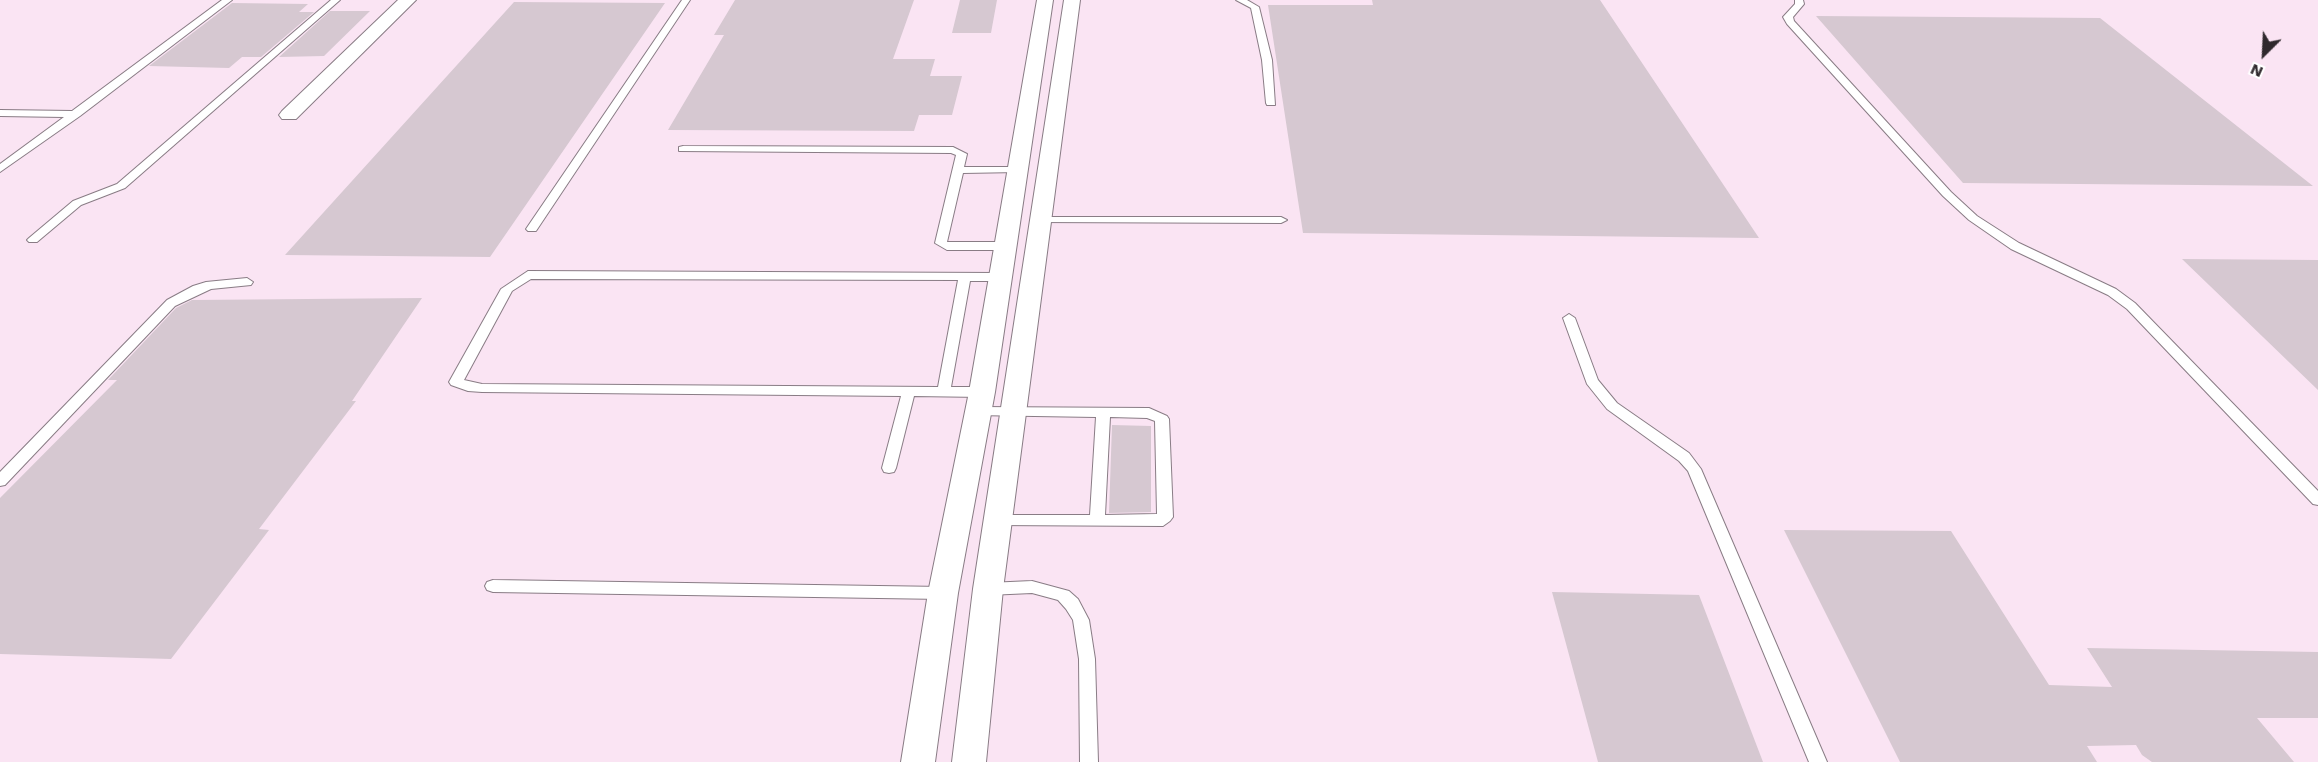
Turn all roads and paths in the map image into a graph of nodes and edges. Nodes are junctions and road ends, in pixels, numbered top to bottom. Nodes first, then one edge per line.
1 (228, 0) edge
2 (336, 0) edge
3 (408, 0) edge
4 (686, 0) edge
5 (1045, 0) edge
6 (1072, 0) edge
7 (1239, 0) edge
8 (1799, 0) edge
9 (1037, 56) junction
10 (1065, 56) junction
11 (1271, 103) dead end
12 (0, 113) edge
13 (76, 114) junction
14 (289, 115) dead end
15 (683, 149) dead end
16 (0, 169) edge
17 (1019, 169) junction
18 (959, 170) junction
19 (1040, 220) junction
20 (1281, 220) dead end
21 (532, 229) dead end
22 (33, 240) dead end
23 (1005, 246) junction
24 (965, 277) junction
25 (999, 277) junction
26 (247, 282) dead end
27 (1569, 318) dead end
28 (909, 390) junction
29 (944, 391) junction
30 (980, 402) junction
31 (1014, 412) junction
32 (1103, 412) junction
33 (889, 468) dead end
34 (0, 481) edge
35 (2318, 500) edge
36 (1097, 520) junction
37 (998, 521) junction
38 (493, 586) dead end
39 (988, 589) junction
40 (944, 593) junction
41 (918, 762) edge
42 (969, 762) edge
43 (1089, 762) edge
44 (1818, 762) edge

1 - 13 lane
2 - 22 lane
3 - 14 street
4 - 21 lane
5 - 9 street
6 - 10 street
7 - 11 lane
8 - 35 lane
9 - 10 street
9 - 17 street
10 - 19 street
12 - 13 lane
13 - 16 lane
15 - 18 lane
17 - 18 lane
17 - 23 street
18 - 23 lane
19 - 20 lane
19 - 31 street
23 - 25 street
24 - 25 lane
24 - 28 lane
24 - 29 lane
25 - 30 street
26 - 34 lane
27 - 44 lane
28 - 29 lane
28 - 33 lane
29 - 30 lane
30 - 31 lane
30 - 40 street
31 - 32 lane
31 - 37 street
32 - 36 lane
32 - 36 lane
36 - 37 lane
37 - 39 street
38 - 40 lane
39 - 42 street
39 - 43 lane
40 - 41 street

